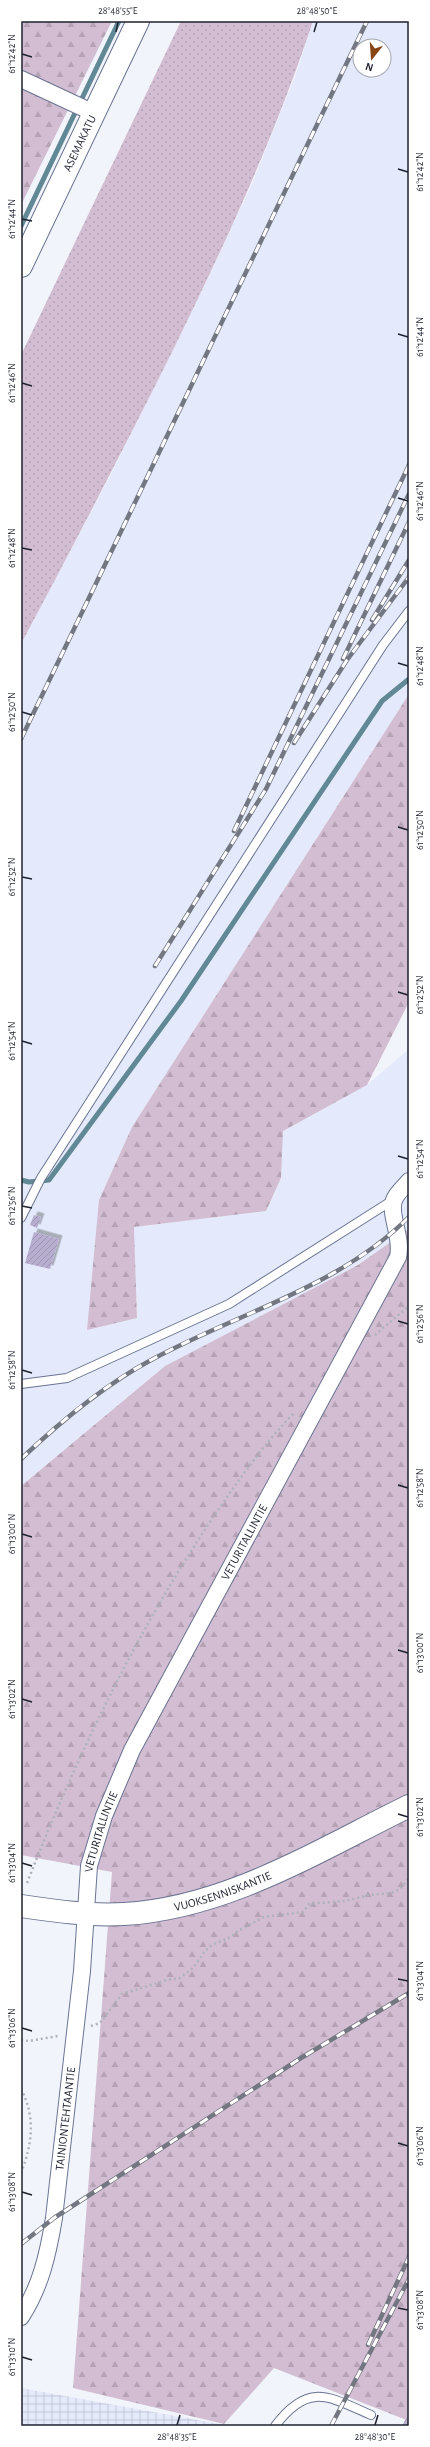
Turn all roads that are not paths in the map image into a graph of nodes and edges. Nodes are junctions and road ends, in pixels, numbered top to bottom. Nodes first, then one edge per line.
1 (138, 21) edge
2 (21, 79) edge
3 (94, 113) junction
4 (21, 266) edge
5 (409, 612) edge
6 (409, 1182) edge
7 (394, 1199) junction
8 (21, 1218) edge
9 (21, 1384) edge
10 (409, 1806) edge
11 (21, 1906) edge
12 (85, 1914) junction
13 (21, 2317) edge
14 (370, 2414) dead end
15 (275, 2426) edge

1 - 3 street, ASEMAKATU
2 - 3 street
3 - 4 street, ASEMAKATU
5 - 8 lane
6 - 7 street
7 - 9 lane
7 - 12 street, VETURITALLINTIE
10 - 12 street, VUOKSENNISKANTIE
11 - 12 street, VUOKSENNISKANTIE
12 - 13 street, TAINIONTEHTAANTIE
14 - 15 lane

